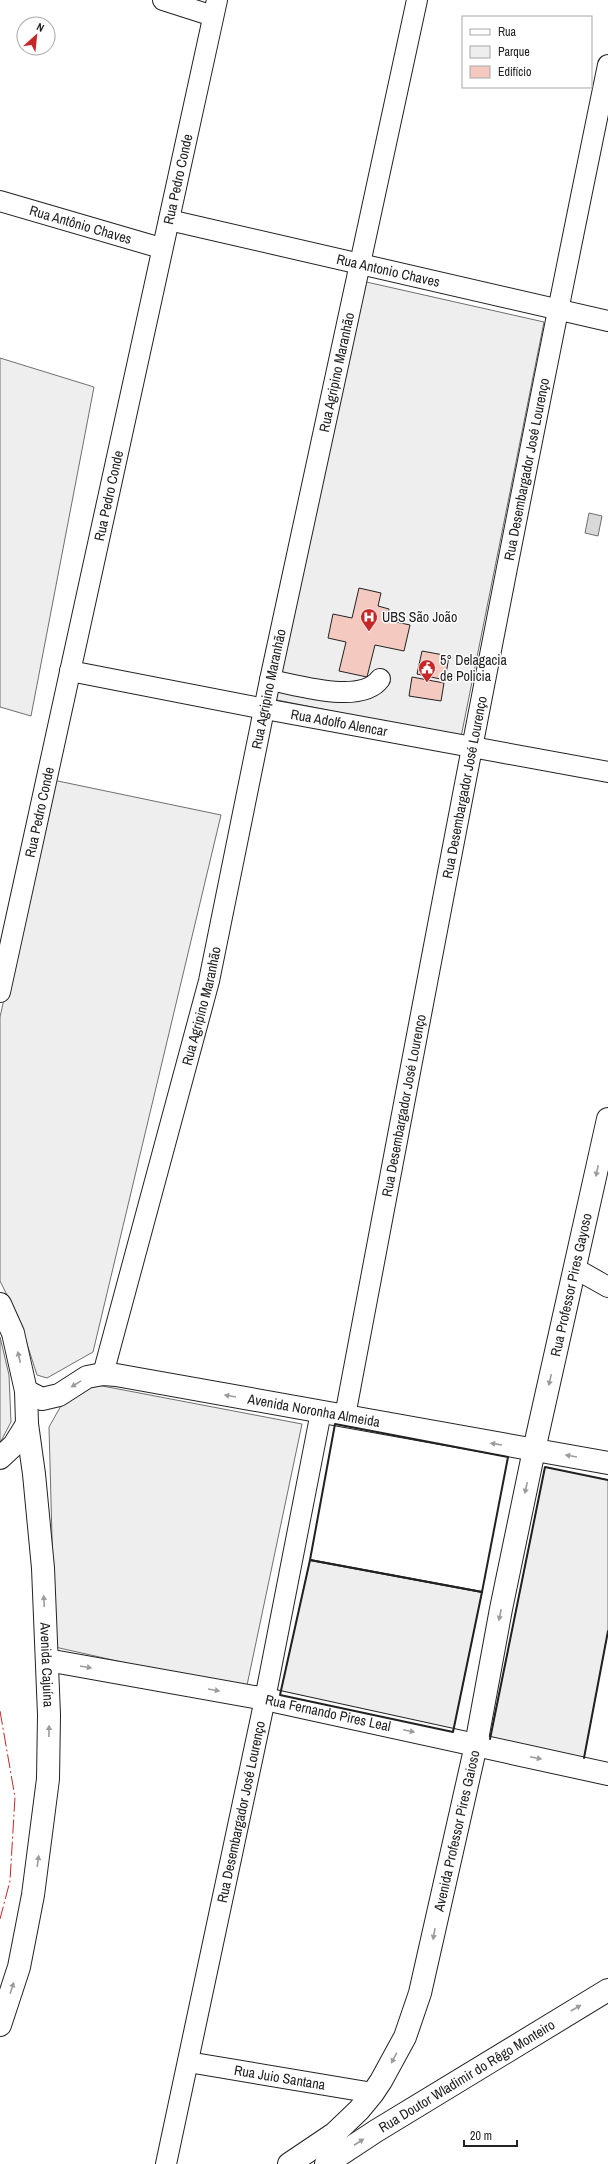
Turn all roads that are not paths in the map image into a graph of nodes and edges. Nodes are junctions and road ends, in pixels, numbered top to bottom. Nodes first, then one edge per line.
1 (163, 0) edge
2 (417, 0) edge
3 (215, 8) edge
4 (608, 65) edge
5 (0, 201) edge
6 (169, 220) junction
7 (161, 248) junction
8 (361, 263) junction
9 (557, 310) junction
10 (608, 321) edge
11 (70, 671) junction
12 (380, 679) dead end
13 (270, 680) junction
14 (264, 709) junction
15 (471, 748) junction
16 (608, 772) edge
17 (0, 992) edge
18 (608, 1119) edge
19 (576, 1269) junction
20 (608, 1287) edge
21 (0, 1304) edge
22 (103, 1374) junction
23 (26, 1391) junction
24 (321, 1412) junction
25 (345, 1416) junction
26 (26, 1424) junction
27 (534, 1450) junction
28 (0, 1458) edge
29 (608, 1463) edge
30 (47, 1660) junction
31 (265, 1699) junction
32 (476, 1745) junction
33 (608, 1774) edge
34 (608, 1990) edge
35 (0, 2025) edge
36 (188, 2062) junction
37 (373, 2093) junction
38 (166, 2164) edge
39 (289, 2164) edge
40 (326, 2164) edge

1 - 3 street
2 - 8 street, Rua Agripino Maranhão
3 - 6 street, Rua Pedro Conde
4 - 9 street, Rua Desembargador José Lourenço
5 - 7 street, Rua Antônio Chaves
6 - 7 street, Rua Pedro Conde
6 - 8 street, Rua Antonio Chaves
7 - 11 street, Rua Pedro Conde
8 - 9 street, Rua Antonio Chaves
8 - 13 street, Rua Agripino Maranhão
9 - 10 street, Rua Antonio Chaves
9 - 15 street, Rua Desembargador José Lourenço
11 - 14 street, Rua Adolfo Alencar
11 - 17 street, Rua Pedro Conde
12 - 13 street
13 - 14 street, Rua Agripino Maranhão
14 - 15 street, Rua Adolfo Alencar
14 - 22 street, Rua Agripino Maranhão
15 - 16 street, Rua Adolfo Alencar
15 - 25 street, Rua Desembargador José Lourenço
18 -> 19 main road, Rua Professor Pires Gayoso
19 - 20 street
19 -> 27 main road, Rua Professor Pires Gayoso
23 -> 21 main road, Avenida Cajuína
22 -> 23 main road, Avenida Noronha Almeida
24 -> 22 main road, Avenida Noronha Almeida
23 - 26 main road, Avenida Cajuína
24 - 25 main road, Avenida Noronha Almeida
24 - 31 street, Rua Desembargador José Lourenço
27 -> 25 main road, Avenida Noronha Almeida
26 - 28 main road
30 -> 26 main road, Avenida Cajuína
29 -> 27 main road, Avenida Noronha Almeida
27 -> 32 main road, Avenida Professor Pires Gaioso
30 -> 31 main road, Rua Fernando Pires Leal
35 -> 30 main road, Avenida Cajuína
31 -> 32 main road, Rua Fernando Pires Leal
31 - 36 street, Rua Desembargador José Lourenço
32 -> 33 main road, Rua Fernando Pires Leal
32 -> 37 main road, Avenida Professor Pires Gaioso
40 -> 34 main road, Rua Doutor Wladimir do Rêgo Monteiro
36 - 37 street, Rua Juio Santana
36 - 38 street, Rua Desembargador José Lourenço
37 - 39 main road, Avenida Professor Pires Gaioso

